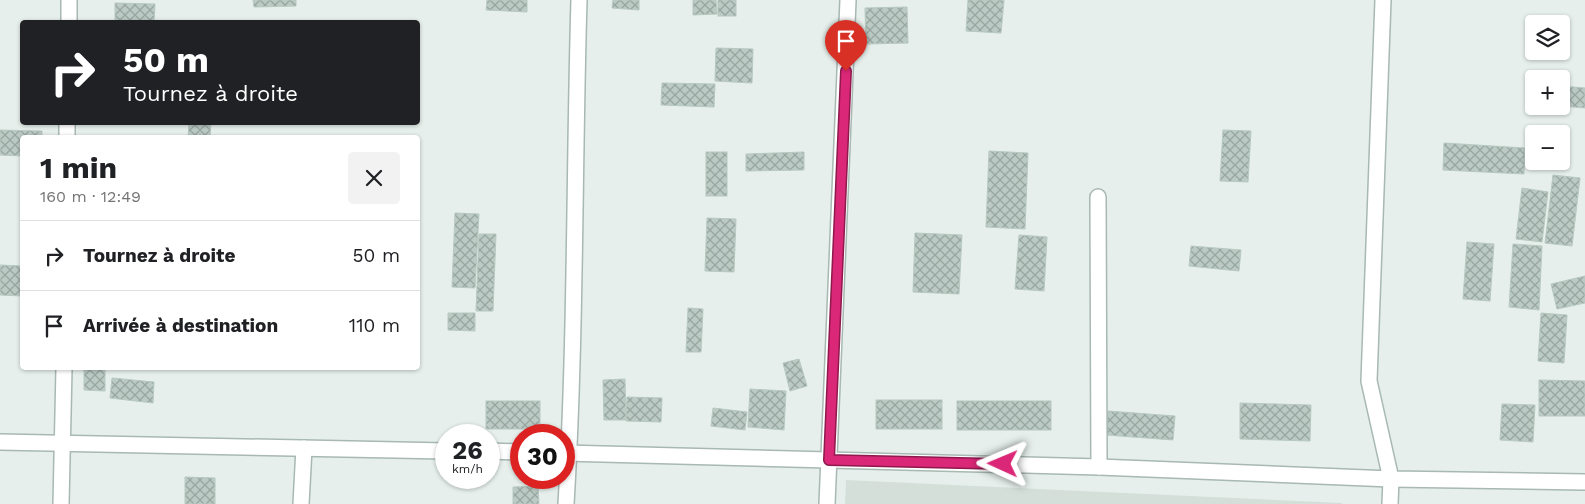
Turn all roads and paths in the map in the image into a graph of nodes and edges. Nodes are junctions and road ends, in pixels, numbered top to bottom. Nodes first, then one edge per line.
1 (69, 0) edge
2 (579, 0) edge
3 (848, 0) edge
4 (1383, 0) edge
5 (68, 20) edge
6 (1098, 197) dead end
7 (64, 370) edge
8 (567, 424) edge
9 (0, 442) edge
10 (63, 444) junction
11 (304, 448) junction
12 (435, 450) edge
13 (575, 453) edge
14 (829, 460) junction
15 (1099, 466) junction
16 (1391, 479) junction
17 (1585, 482) edge
18 (566, 489) edge
19 (61, 504) edge
20 (302, 504) edge
21 (566, 504) edge
22 (827, 504) edge
23 (1390, 504) edge

1 - 5 street
2 - 8 street
3 - 14 street
4 - 16 street
6 - 15 street
7 - 10 street
9 - 10 street
10 - 11 street
10 - 19 street
11 - 12 street
11 - 20 street
13 - 14 street
14 - 15 street
14 - 22 street
15 - 16 street
16 - 17 street
16 - 23 street
18 - 21 street

